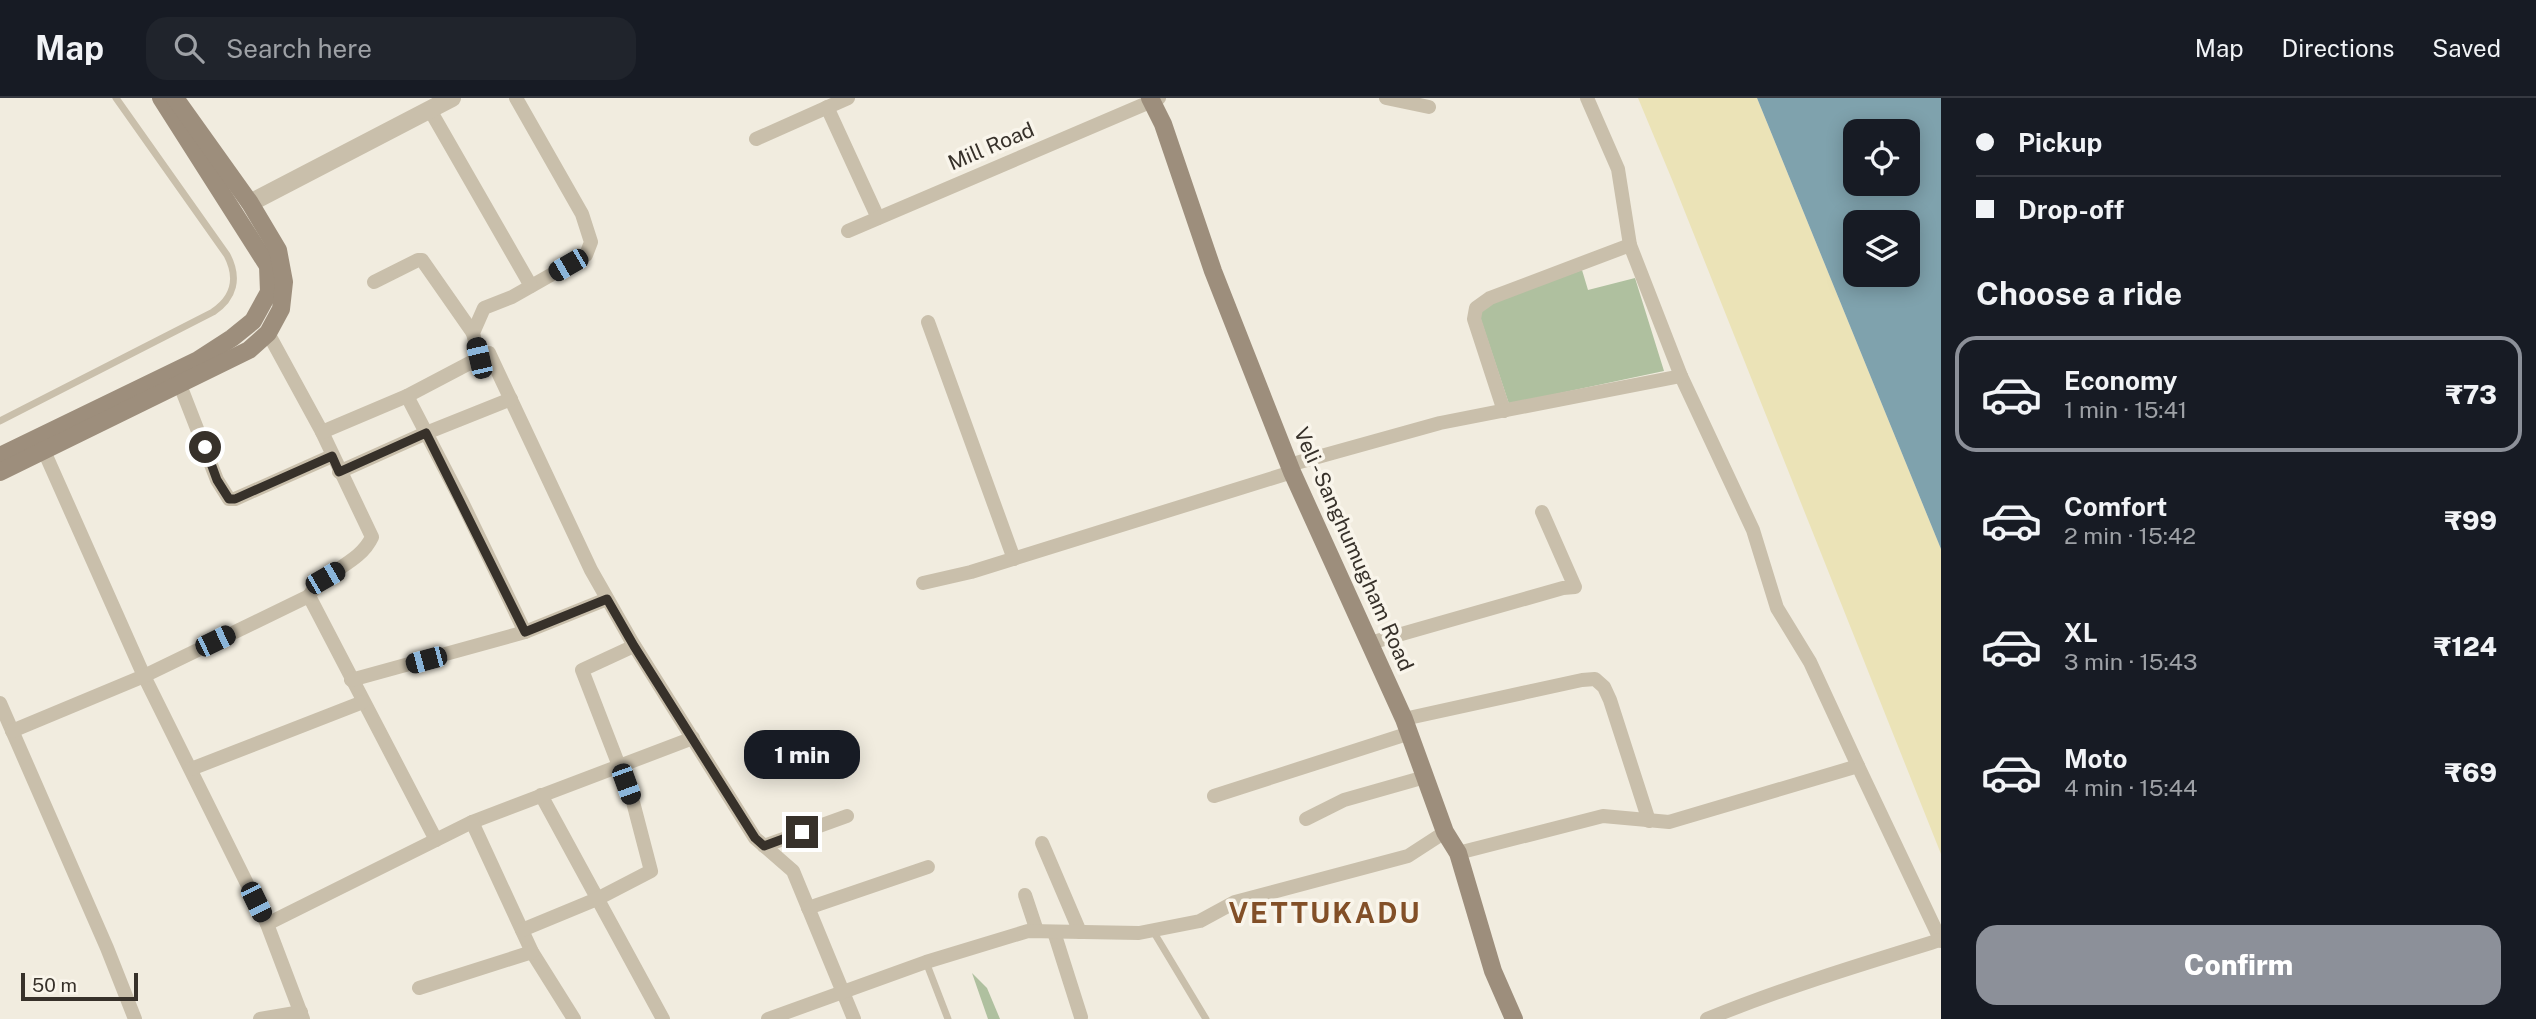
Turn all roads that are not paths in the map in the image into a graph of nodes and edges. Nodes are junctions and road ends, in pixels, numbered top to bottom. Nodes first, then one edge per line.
1 (116, 98) edge
2 (161, 98) edge
3 (175, 98) edge
4 (452, 98) edge
5 (516, 98) edge
6 (848, 98) edge
7 (1386, 98) edge
8 (1587, 98) edge
9 (1154, 99) edge
10 (827, 107) junction
11 (1429, 107) dead end
12 (430, 110) junction
13 (756, 139) dead end
14 (250, 203) junction
15 (878, 218) junction
16 (848, 231) dead end
17 (1630, 245) junction
18 (374, 282) dead end
19 (531, 286) junction
20 (928, 322) dead end
21 (473, 332) junction
22 (268, 333) junction
23 (489, 353) junction
24 (1681, 376) junction
25 (180, 385) junction
26 (407, 396) junction
27 (511, 399) junction
28 (1504, 411) junction
29 (0, 421) edge
30 (322, 432) junction
31 (426, 433) junction
32 (44, 451) junction
33 (0, 456) edge
34 (332, 456) junction
35 (1291, 469) junction
36 (0, 472) edge
37 (339, 472) junction
38 (1542, 512) dead end
39 (1014, 559) junction
40 (923, 583) dead end
41 (309, 596) junction
42 (607, 599) junction
43 (525, 632) junction
44 (1370, 643) junction
45 (634, 646) junction
46 (144, 676) junction
47 (351, 680) junction
48 (363, 702) junction
49 (0, 703) edge
50 (1407, 726) junction
51 (12, 731) junction
52 (693, 738) junction
53 (620, 766) junction
54 (1858, 766) junction
55 (191, 769) junction
56 (1426, 777) junction
57 (541, 795) junction
58 (1214, 796) dead end
59 (847, 816) dead end
60 (1306, 819) dead end
61 (1649, 821) junction
62 (472, 822) junction
63 (1445, 832) junction
64 (436, 840) junction
65 (1042, 843) dead end
66 (764, 846) junction
67 (1458, 853) junction
68 (928, 867) dead end
69 (1025, 895) dead end
70 (597, 899) junction
71 (808, 908) junction
72 (267, 924) junction
73 (522, 930) junction
74 (1152, 930) junction
75 (1037, 931) junction
76 (1054, 932) junction
77 (1080, 932) junction
78 (1941, 941) edge
79 (532, 952) junction
80 (926, 962) junction
81 (419, 988) dead end
82 (844, 993) junction
83 (302, 1015) edge
84 (1081, 1017) dead end
85 (135, 1019) edge
86 (260, 1019) edge
87 (575, 1019) edge
88 (663, 1019) edge
89 (768, 1019) edge
90 (854, 1019) edge
91 (948, 1019) edge
92 (1206, 1019) edge
93 (1514, 1019) edge
94 (1707, 1019) edge

1 - 29 lane
2 - 33 main road
3 - 14 main road
4 - 12 street
5 - 19 street
6 - 10 street
7 - 11 street
8 - 17 street
9 - 15 street, Mill Road
9 - 35 main road, Veli - Sanghumugham Road
10 - 13 street
10 - 15 street
12 - 14 street
12 - 19 street
14 - 22 main road
15 - 16 street, Mill Road
17 - 24 street
17 - 28 street
18 - 21 street
19 - 21 street
20 - 39 street
21 - 23 street
22 - 25 main road
22 - 30 street
23 - 26 street
23 - 27 street
24 - 28 street
24 - 54 street
25 - 32 main road
25 - 34 street
26 - 30 street
26 - 31 street
27 - 31 street
27 - 42 street
28 - 35 street
30 - 34 street
31 - 37 street
31 - 43 street
32 - 36 main road
32 - 46 street
34 - 37 street
35 - 39 street
35 - 44 main road, Veli - Sanghumugham Road
37 - 41 street
38 - 44 street
39 - 40 street
41 - 46 street
41 - 47 street
42 - 43 street
42 - 45 street
43 - 47 street
44 - 50 main road, Veli - Sanghumugham Road
45 - 52 street
45 - 53 street
46 - 51 street
46 - 55 street
47 - 48 street
48 - 55 street
48 - 64 street
49 - 51 street
50 - 56 main road, Veli - Sanghumugham Road
50 - 58 street
50 - 61 street
51 - 85 street
52 - 53 street
52 - 66 street
53 - 57 street
53 - 70 street
54 - 61 street
54 - 78 street
55 - 72 street
56 - 60 street
56 - 63 main road, Veli - Sanghumugham Road
57 - 62 street
57 - 70 street
59 - 66 street
61 - 67 street
62 - 64 street
62 - 73 street
63 - 67 main road, Veli - Sanghumugham Road
63 - 74 street
64 - 72 street
65 - 77 street
66 - 71 street
67 - 93 main road, Veli - Sanghumugham Road
68 - 71 street
69 - 75 street
70 - 73 street
70 - 88 street
71 - 82 street
72 - 83 street
73 - 79 street
74 - 77 street
74 - 92 lane
75 - 76 street
75 - 80 street
76 - 77 street
76 - 84 street
78 - 94 street
79 - 81 street
79 - 87 street
80 - 82 street
80 - 91 lane
82 - 89 street
82 - 90 street
83 - 86 street

